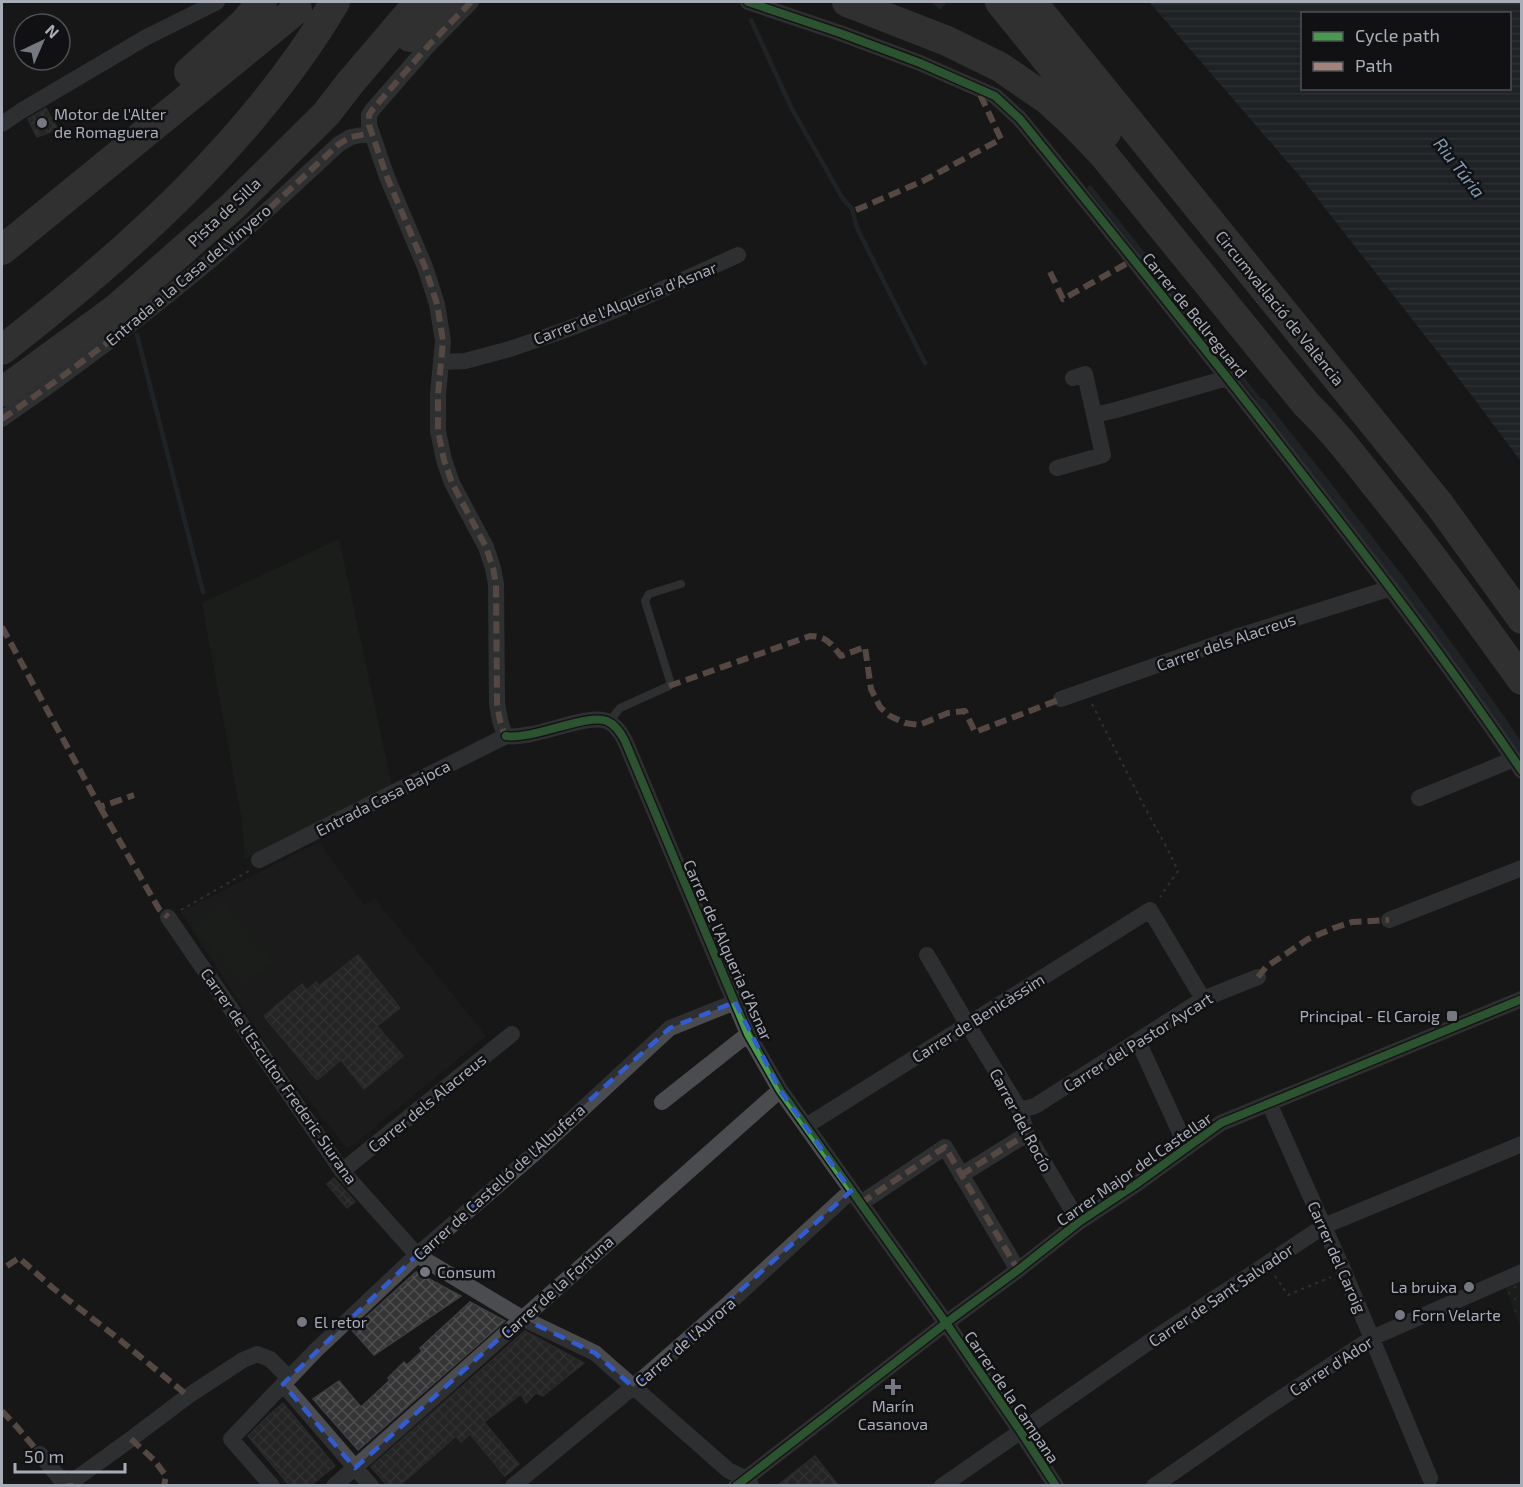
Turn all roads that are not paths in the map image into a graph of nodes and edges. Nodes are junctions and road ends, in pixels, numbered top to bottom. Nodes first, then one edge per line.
1 (217, 2) edge
2 (262, 2) edge
3 (335, 2) edge
4 (419, 2) edge
5 (447, 2) edge
6 (471, 2) edge
7 (748, 2) edge
8 (847, 2) edge
9 (1000, 2) edge
10 (1032, 2) edge
11 (297, 9) dead end
12 (326, 114) junction
13 (2, 124) edge
14 (372, 134) junction
15 (2, 238) edge
16 (2, 250) edge
17 (738, 255) dead end
18 (2, 350) edge
19 (441, 362) junction
20 (1073, 378) dead end
21 (1227, 378) junction
22 (2, 392) edge
23 (1095, 415) junction
24 (2, 419) edge
25 (1325, 422) junction
26 (1057, 468) dead end
27 (681, 584) dead end
28 (1391, 588) junction
29 (1521, 619) edge
30 (1521, 680) edge
31 (1061, 699) dead end
32 (609, 722) junction
33 (506, 736) junction
34 (1517, 765) edge
35 (1419, 798) dead end
36 (259, 860) road end
37 (1521, 868) edge
38 (168, 917) road end
39 (1389, 920) dead end
40 (927, 955) dead end
41 (1258, 976) dead end
42 (1203, 999) junction
43 (1521, 999) edge
44 (735, 1002) junction
45 (968, 1025) junction
46 (512, 1034) dead end
47 (748, 1034) junction
48 (1138, 1041) junction
49 (780, 1090) junction
50 (662, 1102) dead end
51 (1269, 1103) junction
52 (1020, 1110) junction
53 (806, 1126) junction
54 (1027, 1134) junction
55 (1521, 1144) edge
56 (1187, 1148) junction
57 (342, 1171) junction
58 (961, 1174) junction
59 (856, 1197) junction
60 (1079, 1222) junction
61 (1324, 1226) junction
62 (417, 1255) junction
63 (1018, 1270) junction
64 (1521, 1272) edge
65 (522, 1318) junction
66 (946, 1323) junction
67 (1372, 1338) junction
68 (286, 1381) junction
69 (633, 1387) junction
70 (1021, 1432) junction
71 (40, 1454) dead end
72 (355, 1468) junction
73 (1430, 1478) dead end
74 (744, 1483) edge
75 (272, 1485) edge
76 (334, 1485) edge
77 (371, 1485) edge
78 (513, 1485) edge
79 (942, 1485) edge
80 (1056, 1485) edge
81 (1154, 1485) edge

1 - 13 street
2 - 15 highway
3 - 18 highway
4 - 12 highway, Pista de Silla
5 - 12 highway
6 - 14 street
7 - 21 street, Carrer de Bellreguard
8 - 25 highway
9 - 25 highway, Circumval·lació de València
10 - 29 highway, Circumval·lació de València
11 - 16 highway
12 - 22 highway, Pista de Silla
14 - 19 street
14 - 24 street, Entrada a la Casa del Vinyero
17 - 19 street, Carrer de l'Alqueria d'Asnar
19 - 33 street
20 - 23 street
21 - 23 street
21 - 28 street, Carrer de Bellreguard
23 - 26 street
25 - 30 highway
27 - 32 lane
28 - 31 street, Carrer dels Alacreus
28 - 34 street, Carrer de Bellreguard
32 - 33 street
32 - 44 street, Carrer de l'Alqueria d'Asnar
33 - 36 street, Entrada Casa Bajoca
34 - 35 street
37 - 39 street
38 - 57 street, Carrer de l'Escultor Frederic Siurana
40 - 45 street, Carrer del Rocío
41 - 42 street, Carrer del Pastor Aycart
42 - 45 street, Carrer de Benicàssim
42 - 48 street, Carrer del Pastor Aycart
43 - 51 street, Carrer Major del Castellar
44 - 47 street, Carrer de l'Alqueria d'Asnar
44 - 62 street, Carrer de Castelló de l'Albufera
45 - 52 street, Carrer del Rocío
45 - 53 street, Carrer de Benicàssim
46 - 57 street, Carrer dels Alacreus
47 - 49 street, Carrer de l'Alqueria d'Asnar
47 - 50 street
48 - 52 street, Carrer del Pastor Aycart
48 - 56 street
49 - 53 street, Carrer de l'Alqueria d'Asnar
49 - 65 street, Carrer de la Fortuna
51 - 56 street, Carrer Major del Castellar
51 - 61 street, Carrer del Caroig
52 - 54 street, Carrer del Rocío
53 - 59 street, Carrer de l'Alqueria d'Asnar
54 - 58 street
54 - 60 street, Carrer del Rocío
55 - 61 street, Carrer de Sant Salvador
56 - 60 street, Carrer Major del Castellar
57 - 62 street, Carrer de l'Escultor Frederic Siurana
58 - 59 street, Carrer de l'Aurora
58 - 63 street
59 - 66 street, Carrer de l'Alqueria d'Asnar
59 - 69 street, Carrer de l'Aurora
60 - 63 street, Carrer Major del Castellar
61 - 67 street, Carrer del Caroig
61 - 70 street, Carrer de Sant Salvador
62 - 65 street, Carrer de l'Escultor Frederic Siurana
62 - 68 street, Carrer de Castelló de l'Albufera
63 - 66 street, Carrer Major del Castellar
64 - 67 street, Carrer d'Ador
65 - 69 street, Carrer de l'Escultor Frederic Siurana
65 - 72 street, Carrer de la Fortuna
66 - 70 street, Carrer de la Campana
66 - 74 street, Carrer Major del Castellar
67 - 73 street, Carrer del Caroig
67 - 81 street, Carrer d'Ador
68 - 71 street
68 - 72 street
68 - 75 street, Carrer de Castelló de l'Albufera
69 - 74 street, Carrer de l'Escultor Frederic Siurana
69 - 78 street, Carrer de l'Aurora
70 - 79 street, Carrer de Sant Salvador
70 - 80 street, Carrer de la Campana
72 - 76 street, Carrer de la Fortuna
72 - 77 street

